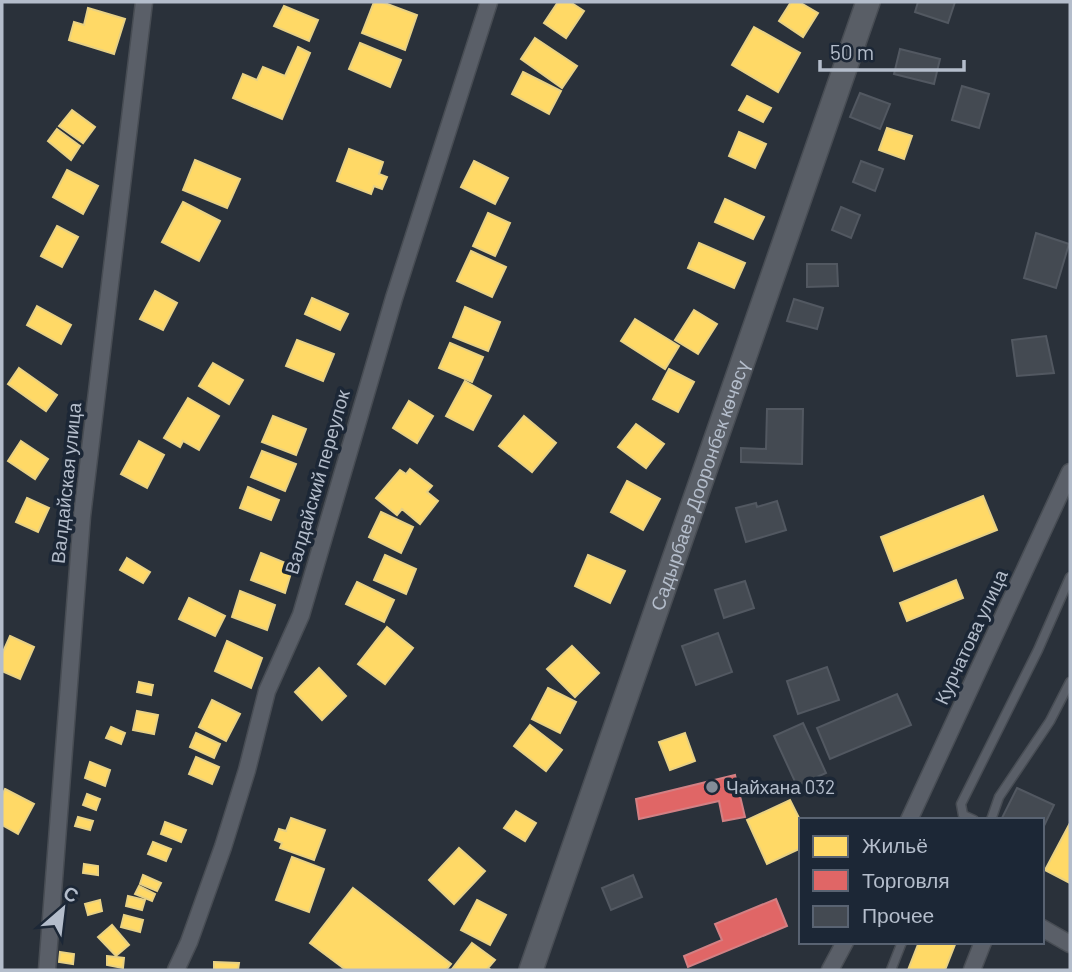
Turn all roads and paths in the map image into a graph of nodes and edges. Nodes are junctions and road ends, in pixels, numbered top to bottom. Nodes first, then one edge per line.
1 (144, 2) edge
2 (489, 2) edge
3 (868, 2) edge
4 (1070, 472) edge
5 (1070, 577) edge
6 (1070, 682) edge
7 (910, 818) edge
8 (970, 818) edge
9 (992, 818) edge
10 (1044, 929) edge
11 (844, 944) edge
12 (901, 944) edge
13 (982, 944) edge
14 (1070, 944) edge
15 (47, 970) edge
16 (176, 970) edge
17 (531, 970) edge
18 (830, 970) edge
19 (891, 970) edge
20 (972, 970) edge

1 - 15 street, Валдайская улица
2 - 16 street, Валдайский переулок
3 - 17 main road, Садырбаев Дооронбек көчөсү
4 - 7 street, Курчатова улица
5 - 8 lane
6 - 9 lane
10 - 14 street
11 - 18 street
12 - 19 lane
13 - 20 street

